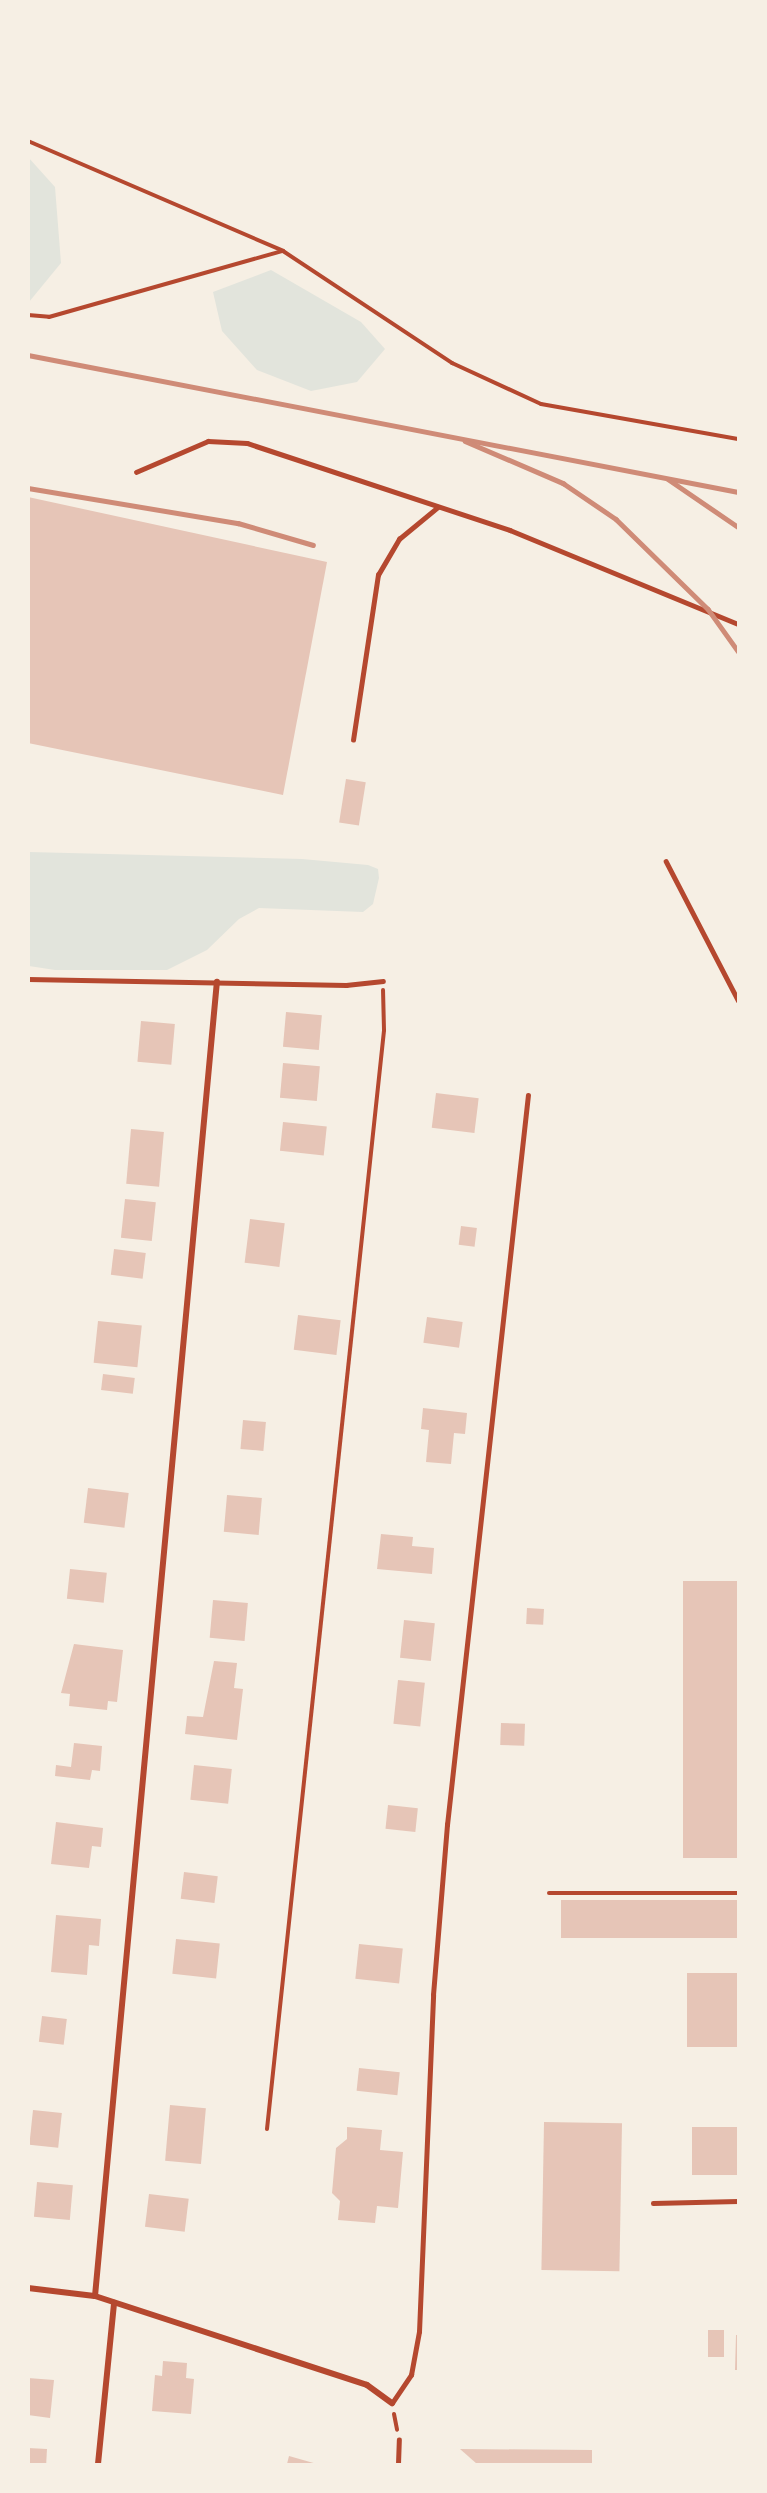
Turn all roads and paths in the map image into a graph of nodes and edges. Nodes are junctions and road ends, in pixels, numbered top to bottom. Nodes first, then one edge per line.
1 (28, 141) edge
2 (283, 251) junction
3 (28, 315) edge
4 (738, 439) edge
5 (136, 472) dead end
6 (438, 507) junction
7 (738, 624) edge
8 (353, 740) dead end
9 (666, 861) dead end
10 (28, 979) edge
11 (383, 981) joint
12 (217, 982) junction
13 (738, 1000) edge
14 (528, 1095) dead end
15 (549, 1893) dead end
16 (738, 1893) edge
17 (267, 2129) dead end
18 (738, 2201) edge
19 (653, 2203) dead end
20 (28, 2288) edge
21 (95, 2296) junction
22 (114, 2303) junction
23 (392, 2403) junction
24 (399, 2440) joint
25 (98, 2464) edge
26 (398, 2464) edge

1 - 2 path
2 - 3 path
2 - 4 path
5 - 6 lane
6 - 7 lane
6 - 8 lane
9 - 13 lane
10 - 12 lane
11 - 12 lane
11 - 17 path
12 - 21 street
14 - 23 lane
15 - 16 lane
18 - 19 lane
20 - 21 street
21 - 22 street
22 - 23 street
22 - 25 street
23 - 24 path
24 - 26 lane

